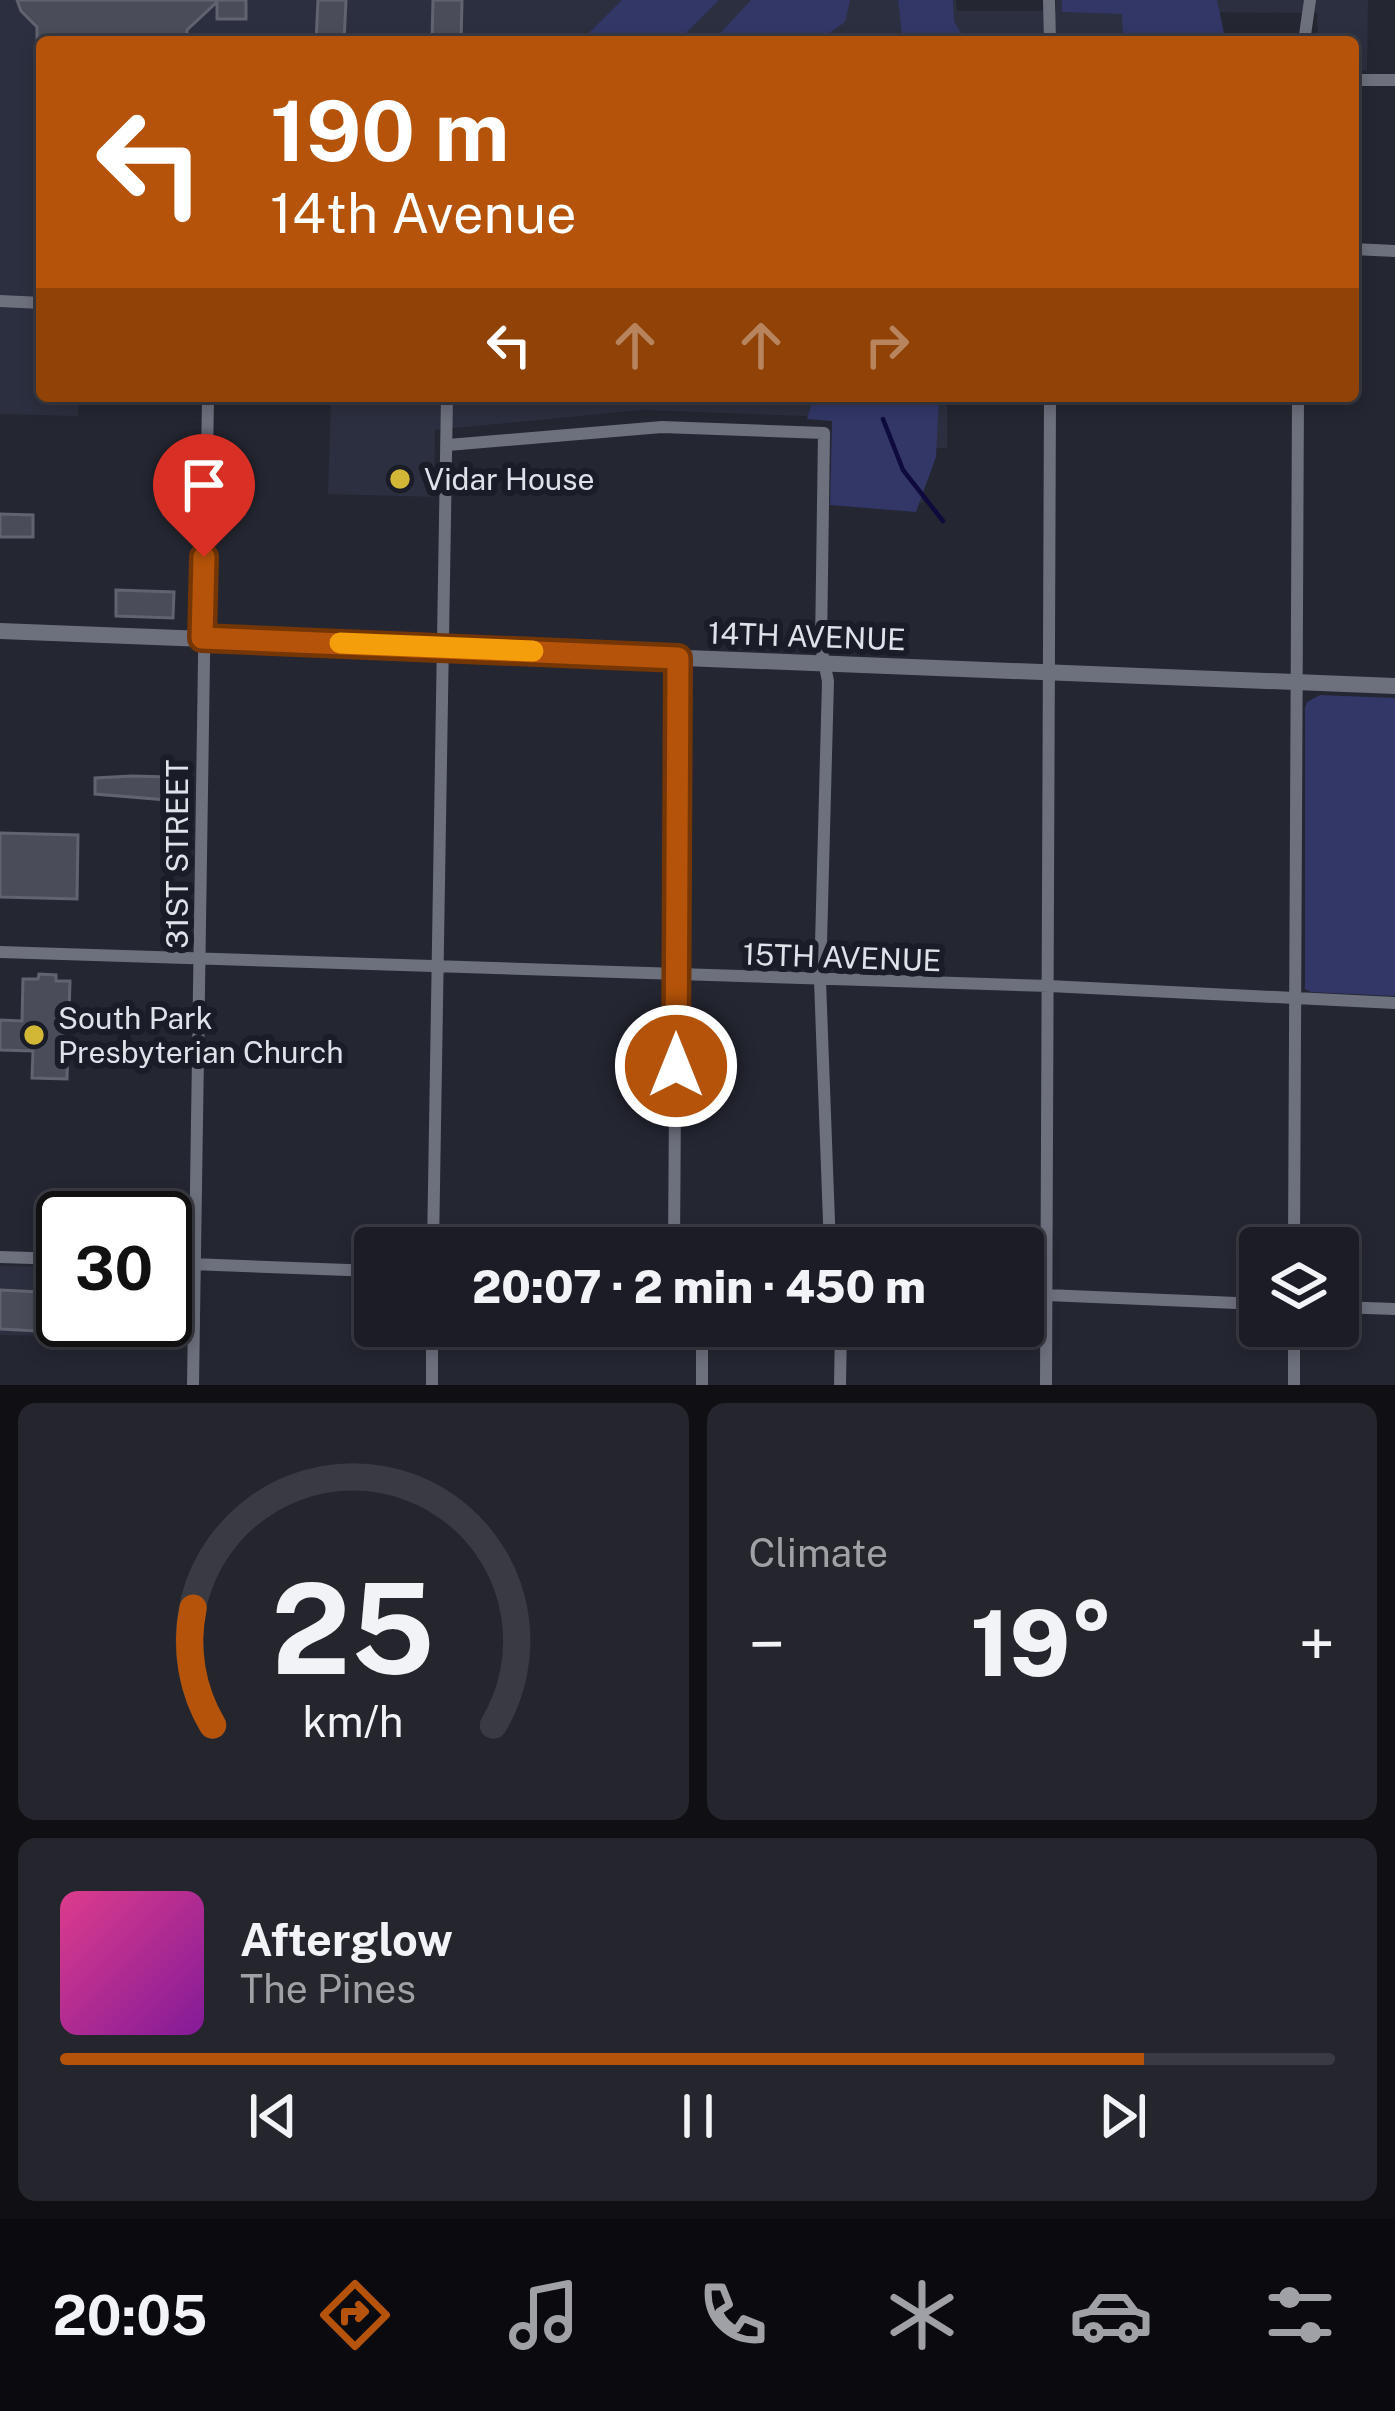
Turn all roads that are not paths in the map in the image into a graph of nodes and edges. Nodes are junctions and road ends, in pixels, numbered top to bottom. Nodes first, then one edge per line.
1 (1049, 0) edge
2 (1310, 0) edge
3 (1049, 36) edge
4 (1305, 36) edge
5 (1359, 80) edge
6 (1395, 80) edge
7 (1359, 249) edge
8 (1395, 251) edge
9 (0, 302) edge
10 (36, 303) edge
11 (208, 402) edge
12 (447, 402) edge
13 (1050, 402) edge
14 (1298, 402) edge
15 (448, 445) junction
16 (0, 631) edge
17 (202, 638) junction
18 (440, 648) junction
19 (678, 658) junction
20 (824, 664) junction
21 (1050, 672) junction
22 (1295, 681) junction
23 (1395, 686) edge
24 (0, 952) edge
25 (201, 959) junction
26 (437, 968) junction
27 (677, 976) junction
28 (820, 981) junction
29 (1049, 986) junction
30 (1295, 1000) junction
31 (1395, 1003) edge
32 (434, 1227) edge
33 (674, 1227) edge
34 (829, 1227) edge
35 (1294, 1227) edge
36 (0, 1257) edge
37 (36, 1258) edge
38 (192, 1265) edge
39 (195, 1265) junction
40 (354, 1270) edge
41 (1044, 1295) edge
42 (1047, 1295) junction
43 (1239, 1303) edge
44 (1359, 1308) edge
45 (1395, 1310) edge
46 (432, 1347) edge
47 (702, 1347) edge
48 (841, 1347) edge
49 (1294, 1347) edge
50 (193, 1385) edge
51 (432, 1385) edge
52 (702, 1385) edge
53 (840, 1385) edge
54 (1046, 1385) edge
55 (1294, 1385) edge

1 - 3 street
2 - 4 street
5 - 6 street
7 - 8 street
9 - 10 street
11 - 17 street, 31ST STREET
12 - 15 street
13 - 21 street
14 - 22 street
15 - 18 street
15 - 20 street
16 - 17 street, 14TH AVENUE
17 - 18 street, 14TH AVENUE
17 - 25 street, 31ST STREET
18 - 19 street, 14TH AVENUE
18 - 26 street
19 - 20 street, 14TH AVENUE
19 - 27 street
20 - 21 street, 14TH AVENUE
20 - 28 street
21 - 22 street, 14TH AVENUE
21 - 29 street
22 - 23 street, 14TH AVENUE
22 - 30 street
24 - 25 street, 15TH AVENUE
25 - 26 street, 15TH AVENUE
25 - 39 street, 31ST STREET
26 - 27 street, 15TH AVENUE
26 - 32 street
27 - 28 street, 15TH AVENUE
27 - 33 street
28 - 29 street, 15TH AVENUE
28 - 34 street
29 - 30 street, 15TH AVENUE
29 - 42 street
30 - 31 street, 15TH AVENUE
30 - 35 street
36 - 37 street
38 - 39 street
39 - 40 street
39 - 50 street, 31ST STREET
41 - 42 street
42 - 43 street
42 - 54 street
44 - 45 street
46 - 51 street
47 - 52 street
48 - 53 street
49 - 55 street

